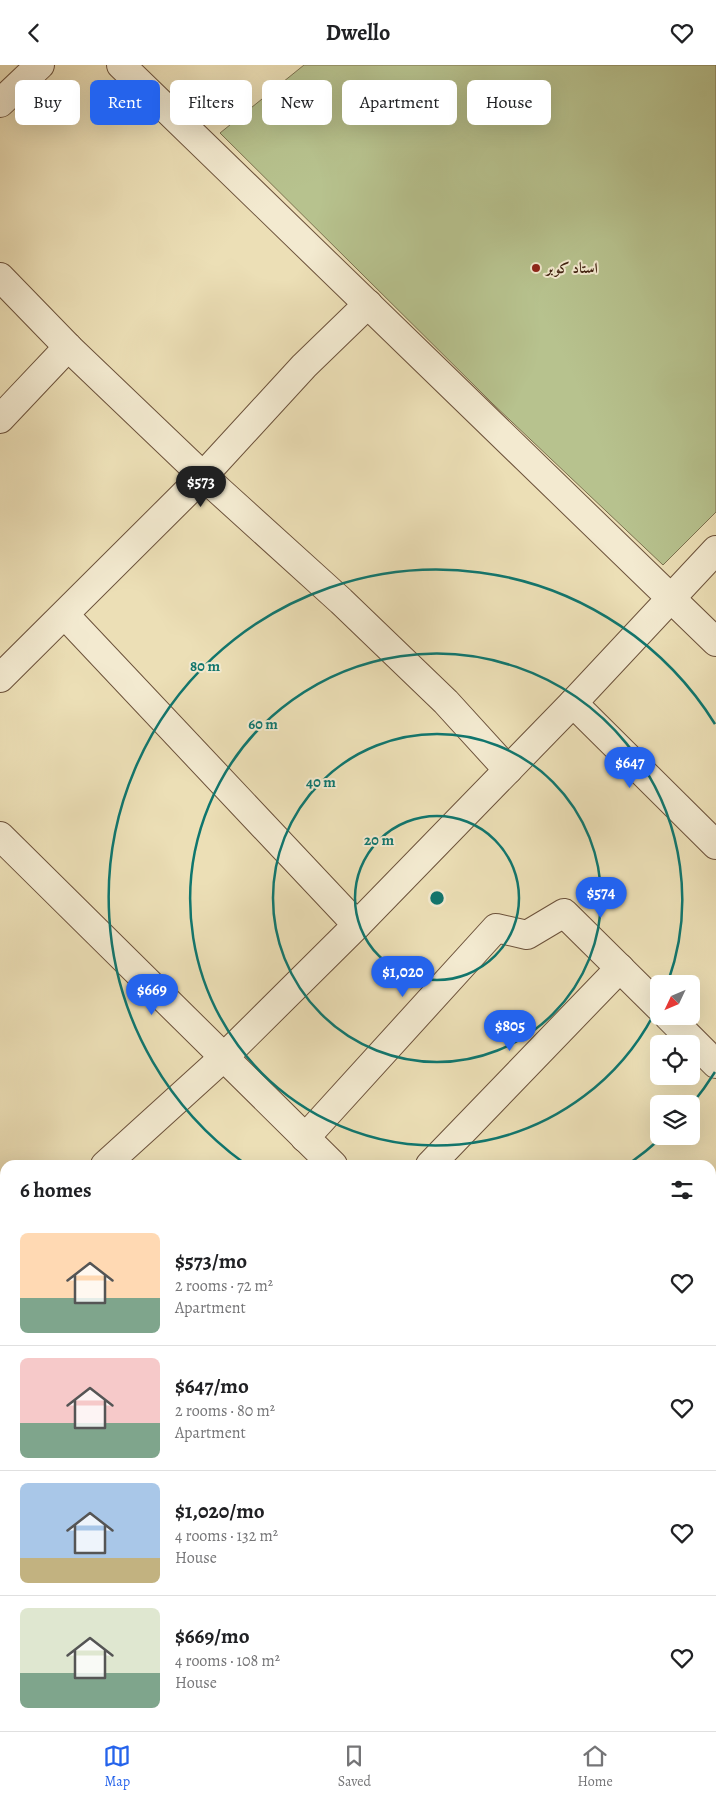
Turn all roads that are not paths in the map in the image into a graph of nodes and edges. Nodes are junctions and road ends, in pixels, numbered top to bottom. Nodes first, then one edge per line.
1 (40, 65) edge
2 (121, 65) edge
3 (0, 103) edge
4 (0, 277) edge
5 (368, 304) junction
6 (68, 347) junction
7 (0, 419) edge
8 (204, 475) junction
9 (716, 550) edge
10 (671, 597) junction
11 (64, 615) junction
12 (716, 642) edge
13 (0, 678) edge
14 (573, 703) junction
15 (508, 770) junction
16 (0, 836) edge
17 (716, 845) edge
18 (357, 925) junction
19 (620, 967) junction
20 (650, 998) edge
21 (677, 1025) edge
22 (224, 1057) junction
23 (716, 1064) edge
24 (305, 1138) junction
25 (111, 1160) edge
26 (328, 1160) edge
27 (435, 1160) edge

1 - 3 street
2 - 5 street
4 - 6 street
5 - 8 street
5 - 10 street
6 - 7 street
6 - 8 street
8 - 11 street
8 - 15 street
9 - 10 street
10 - 12 street
10 - 14 street
11 - 13 street
11 - 18 street
14 - 15 street
14 - 17 street
15 - 18 street
16 - 22 street
18 - 22 street
19 - 20 street
19 - 24 street
19 - 27 street
21 - 23 street
22 - 24 street
22 - 25 street
24 - 26 street

